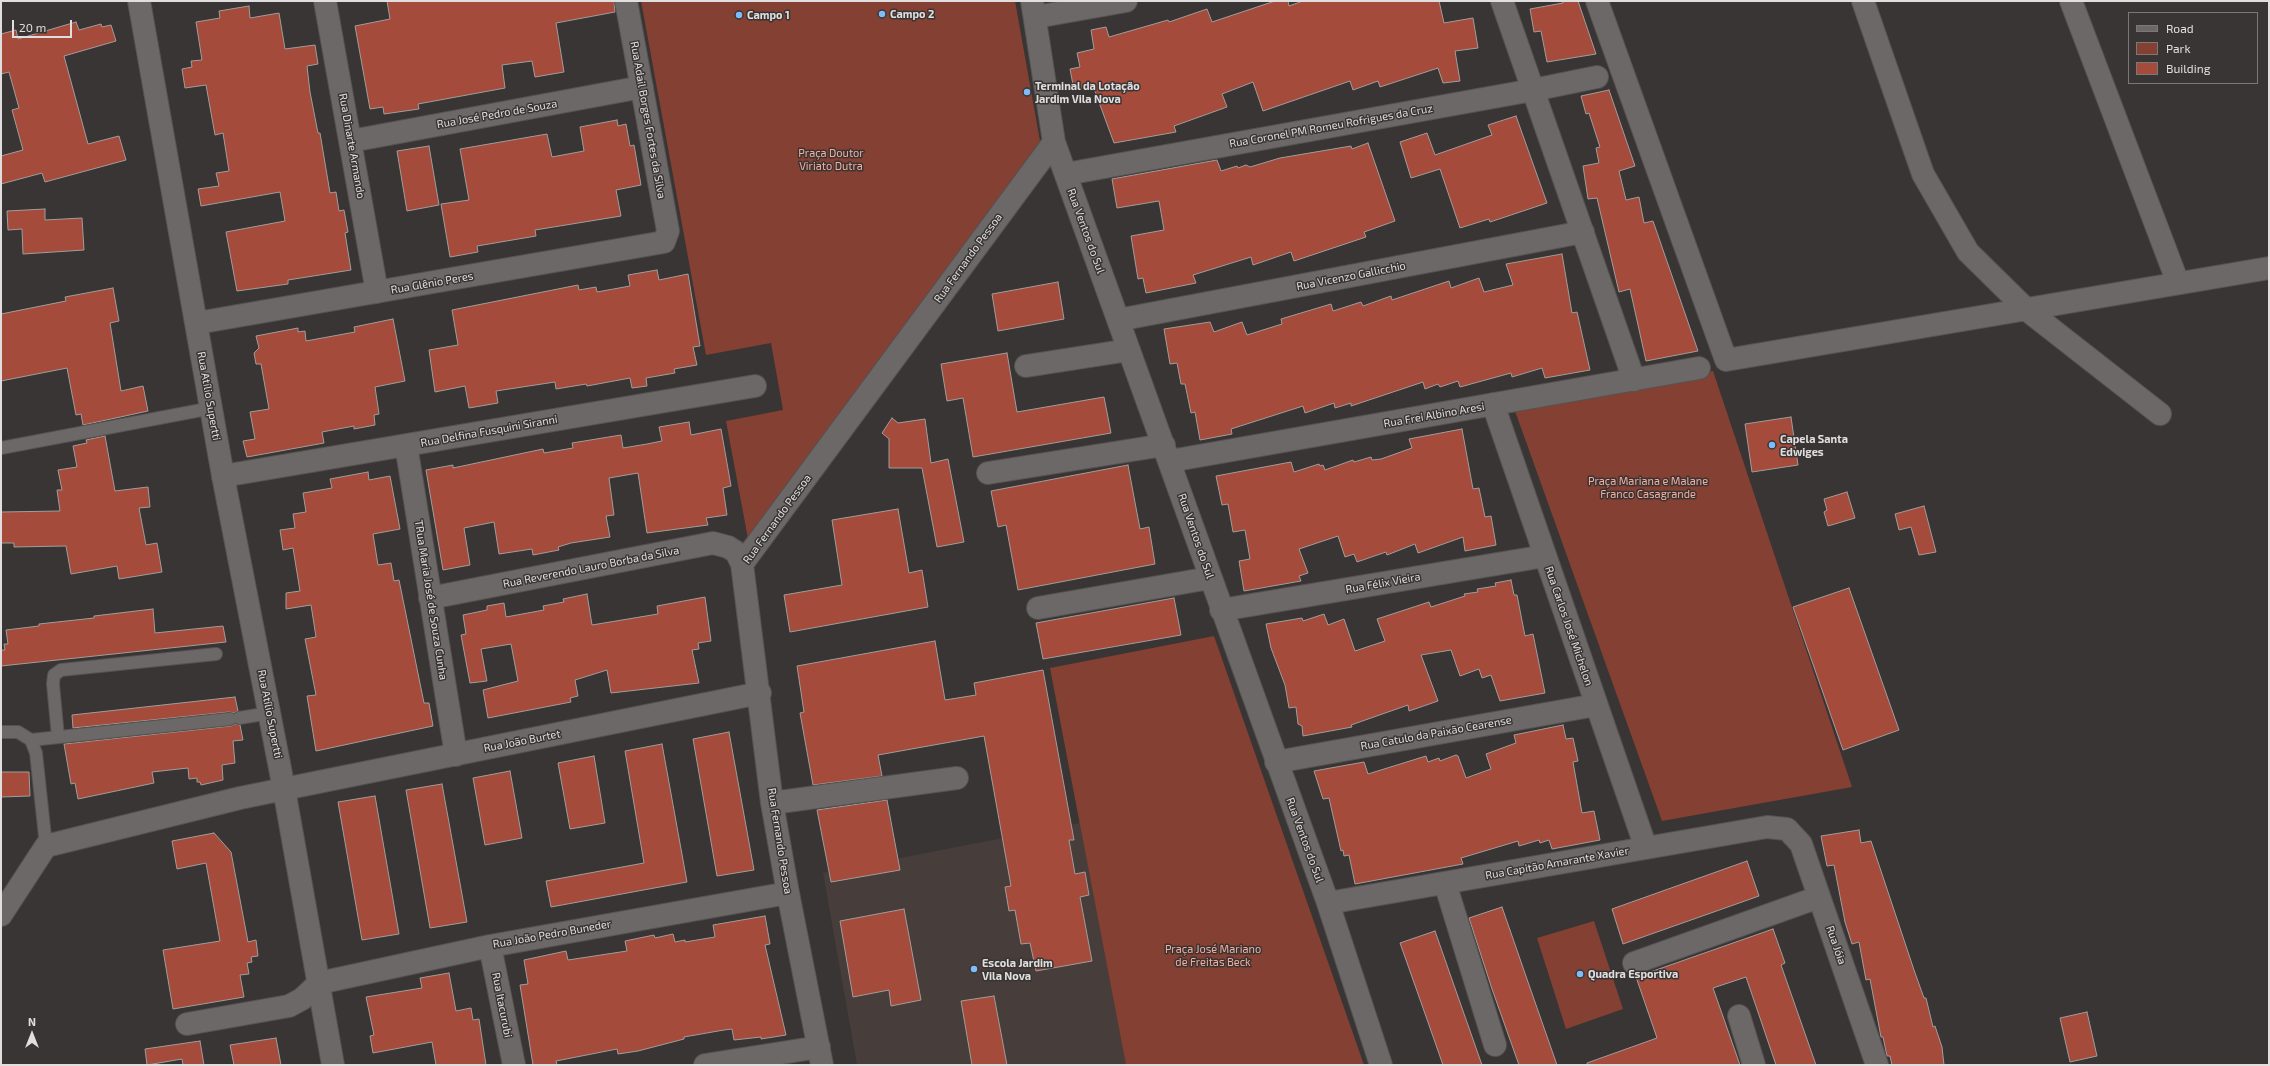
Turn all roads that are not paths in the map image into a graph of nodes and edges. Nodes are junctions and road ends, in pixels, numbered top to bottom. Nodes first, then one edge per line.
1 (140, 1) edge
2 (325, 1) edge
3 (626, 1) edge
4 (1126, 1) edge
5 (1502, 1) edge
6 (1597, 1) edge
7 (1862, 1) edge
8 (2071, 1) edge
9 (1034, 9) edge
10 (1597, 77) dead end
11 (642, 87) junction
12 (1533, 90) junction
13 (351, 141) junction
14 (1054, 142) junction
15 (1066, 174) junction
16 (1583, 232) junction
17 (666, 239) joint
18 (2269, 268) edge
19 (2178, 284) junction
20 (377, 292) junction
21 (2027, 310) junction
22 (1118, 320) junction
23 (197, 323) junction
24 (1129, 350) junction
25 (1026, 366) dead end
26 (1699, 368) dead end
27 (1634, 380) junction
28 (755, 386) dead end
29 (1494, 404) junction
30 (212, 408) junction
31 (2160, 414) dead end
32 (406, 445) junction
33 (1, 448) edge
34 (1167, 453) junction
35 (988, 473) dead end
36 (223, 476) junction
37 (1545, 556) junction
38 (742, 564) junction
39 (1210, 578) junction
40 (430, 598) junction
41 (1038, 608) dead end
42 (1222, 610) junction
43 (216, 654) dead end
44 (760, 693) junction
45 (1596, 705) junction
46 (270, 713) junction
47 (1, 732) edge
48 (58, 737) junction
49 (30, 740) junction
50 (456, 755) junction
51 (1276, 762) junction
52 (957, 778) dead end
53 (284, 790) junction
54 (772, 803) junction
55 (1787, 829) joint
56 (46, 846) junction
57 (1646, 848) junction
58 (1445, 882) junction
59 (788, 893) junction
60 (1819, 897) junction
61 (1328, 903) junction
62 (1, 915) edge
63 (490, 946) junction
64 (1634, 963) dead end
65 (319, 983) junction
66 (1739, 1016) dead end
67 (187, 1024) dead end
68 (1495, 1045) dead end
69 (820, 1056) edge
70 (333, 1065) edge
71 (514, 1065) edge
72 (705, 1065) edge
73 (1381, 1065) edge
74 (1754, 1065) edge
75 (1877, 1065) edge

1 - 23 street, Rua Atílio Supertti
2 - 13 street, Rua Dinarte Armando
3 - 11 street, Rua Adail Borges Fortes da Silva
4 - 9 street
5 - 12 street
6 - 21 street
7 - 21 street
8 - 19 street
9 - 14 street, Rua Ventos do Sul
10 - 12 street, Rua Coronel PM Romeu Rofrigues da Cruz
11 - 13 street, Rua José Pedro de Souza
11 - 17 street, Rua Adail Borges Fortes da Silva
12 - 15 street, Rua Coronel PM Romeu Rofrigues da Cruz
12 - 16 street
13 - 20 street, Rua Dinarte Armando
14 - 15 street, Rua Ventos do Sul
14 - 38 street, Rua Fernando Pessoa
15 - 22 street, Rua Ventos do Sul
16 - 22 street, Rua Vicenzo Gallicchio
16 - 27 street
17 - 20 street, Rua Glênio Peres
18 - 19 street
19 - 21 street
20 - 23 street, Rua Glênio Peres
21 - 31 street
22 - 24 street, Rua Ventos do Sul
23 - 30 street, Rua Atílio Supertti
24 - 25 street
24 - 34 street, Rua Ventos do Sul
26 - 27 street, Rua Frei Albino Aresi
27 - 29 street, Rua Frei Albino Aresi
28 - 32 street, Rua Delfina Fusquini Siranni
29 - 34 street, Rua Frei Albino Aresi
29 - 37 street, Rua Carlos José Michelon
30 - 33 lane
30 - 36 street, Rua Atílio Supertti
32 - 36 street, Rua Delfina Fusquini Siranni
32 - 40 street, TRua Maria José de Souza Cunha
34 - 35 street, Rua Frei Albino Aresi
34 - 39 street, Rua Ventos do Sul
36 - 46 street, Rua Atílio Supertti
37 - 42 street, Rua Félix Vieira
37 - 45 street, Rua Carlos José Michelon
38 - 40 street, Rua Reverendo Lauro Borba da Silva
38 - 44 street, Rua Fernando Pessoa
39 - 41 street
39 - 42 street, Rua Ventos do Sul
40 - 50 street, TRua Maria José de Souza Cunha
42 - 51 street, Rua Ventos do Sul
43 - 48 lane
44 - 50 street, Rua João Burtet
44 - 54 street, Rua Fernando Pessoa
45 - 51 street, Rua Catulo da Paixão Cearense
45 - 57 street, Rua Carlos José Michelon
46 - 48 lane
46 - 53 street, Rua Atílio Supertti
47 - 49 lane
48 - 49 lane
49 - 56 lane
50 - 53 street, Rua João Burtet
51 - 61 street, Rua Ventos do Sul
52 - 54 street
53 - 56 street
53 - 65 street, Rua Atílio Supertti
54 - 59 street, Rua Fernando Pessoa
55 - 57 street, Rua Capitão Amarante Xavier
55 - 60 street, Rua Jóia
56 - 62 street
57 - 58 street, Rua Capitão Amarante Xavier
58 - 61 street, Rua Capitão Amarante Xavier
58 - 68 street
59 - 63 street, Rua João Pedro Buneder
59 - 69 street, Rua Fernando Pessoa
60 - 64 street
60 - 75 street, Rua Jóia
61 - 73 street, Rua Ventos do Sul
63 - 65 street, Rua João Pedro Buneder
63 - 71 street, Rua Itacurubi
65 - 67 street
65 - 70 street, Rua Atílio Supertti
66 - 74 street
69 - 72 street

